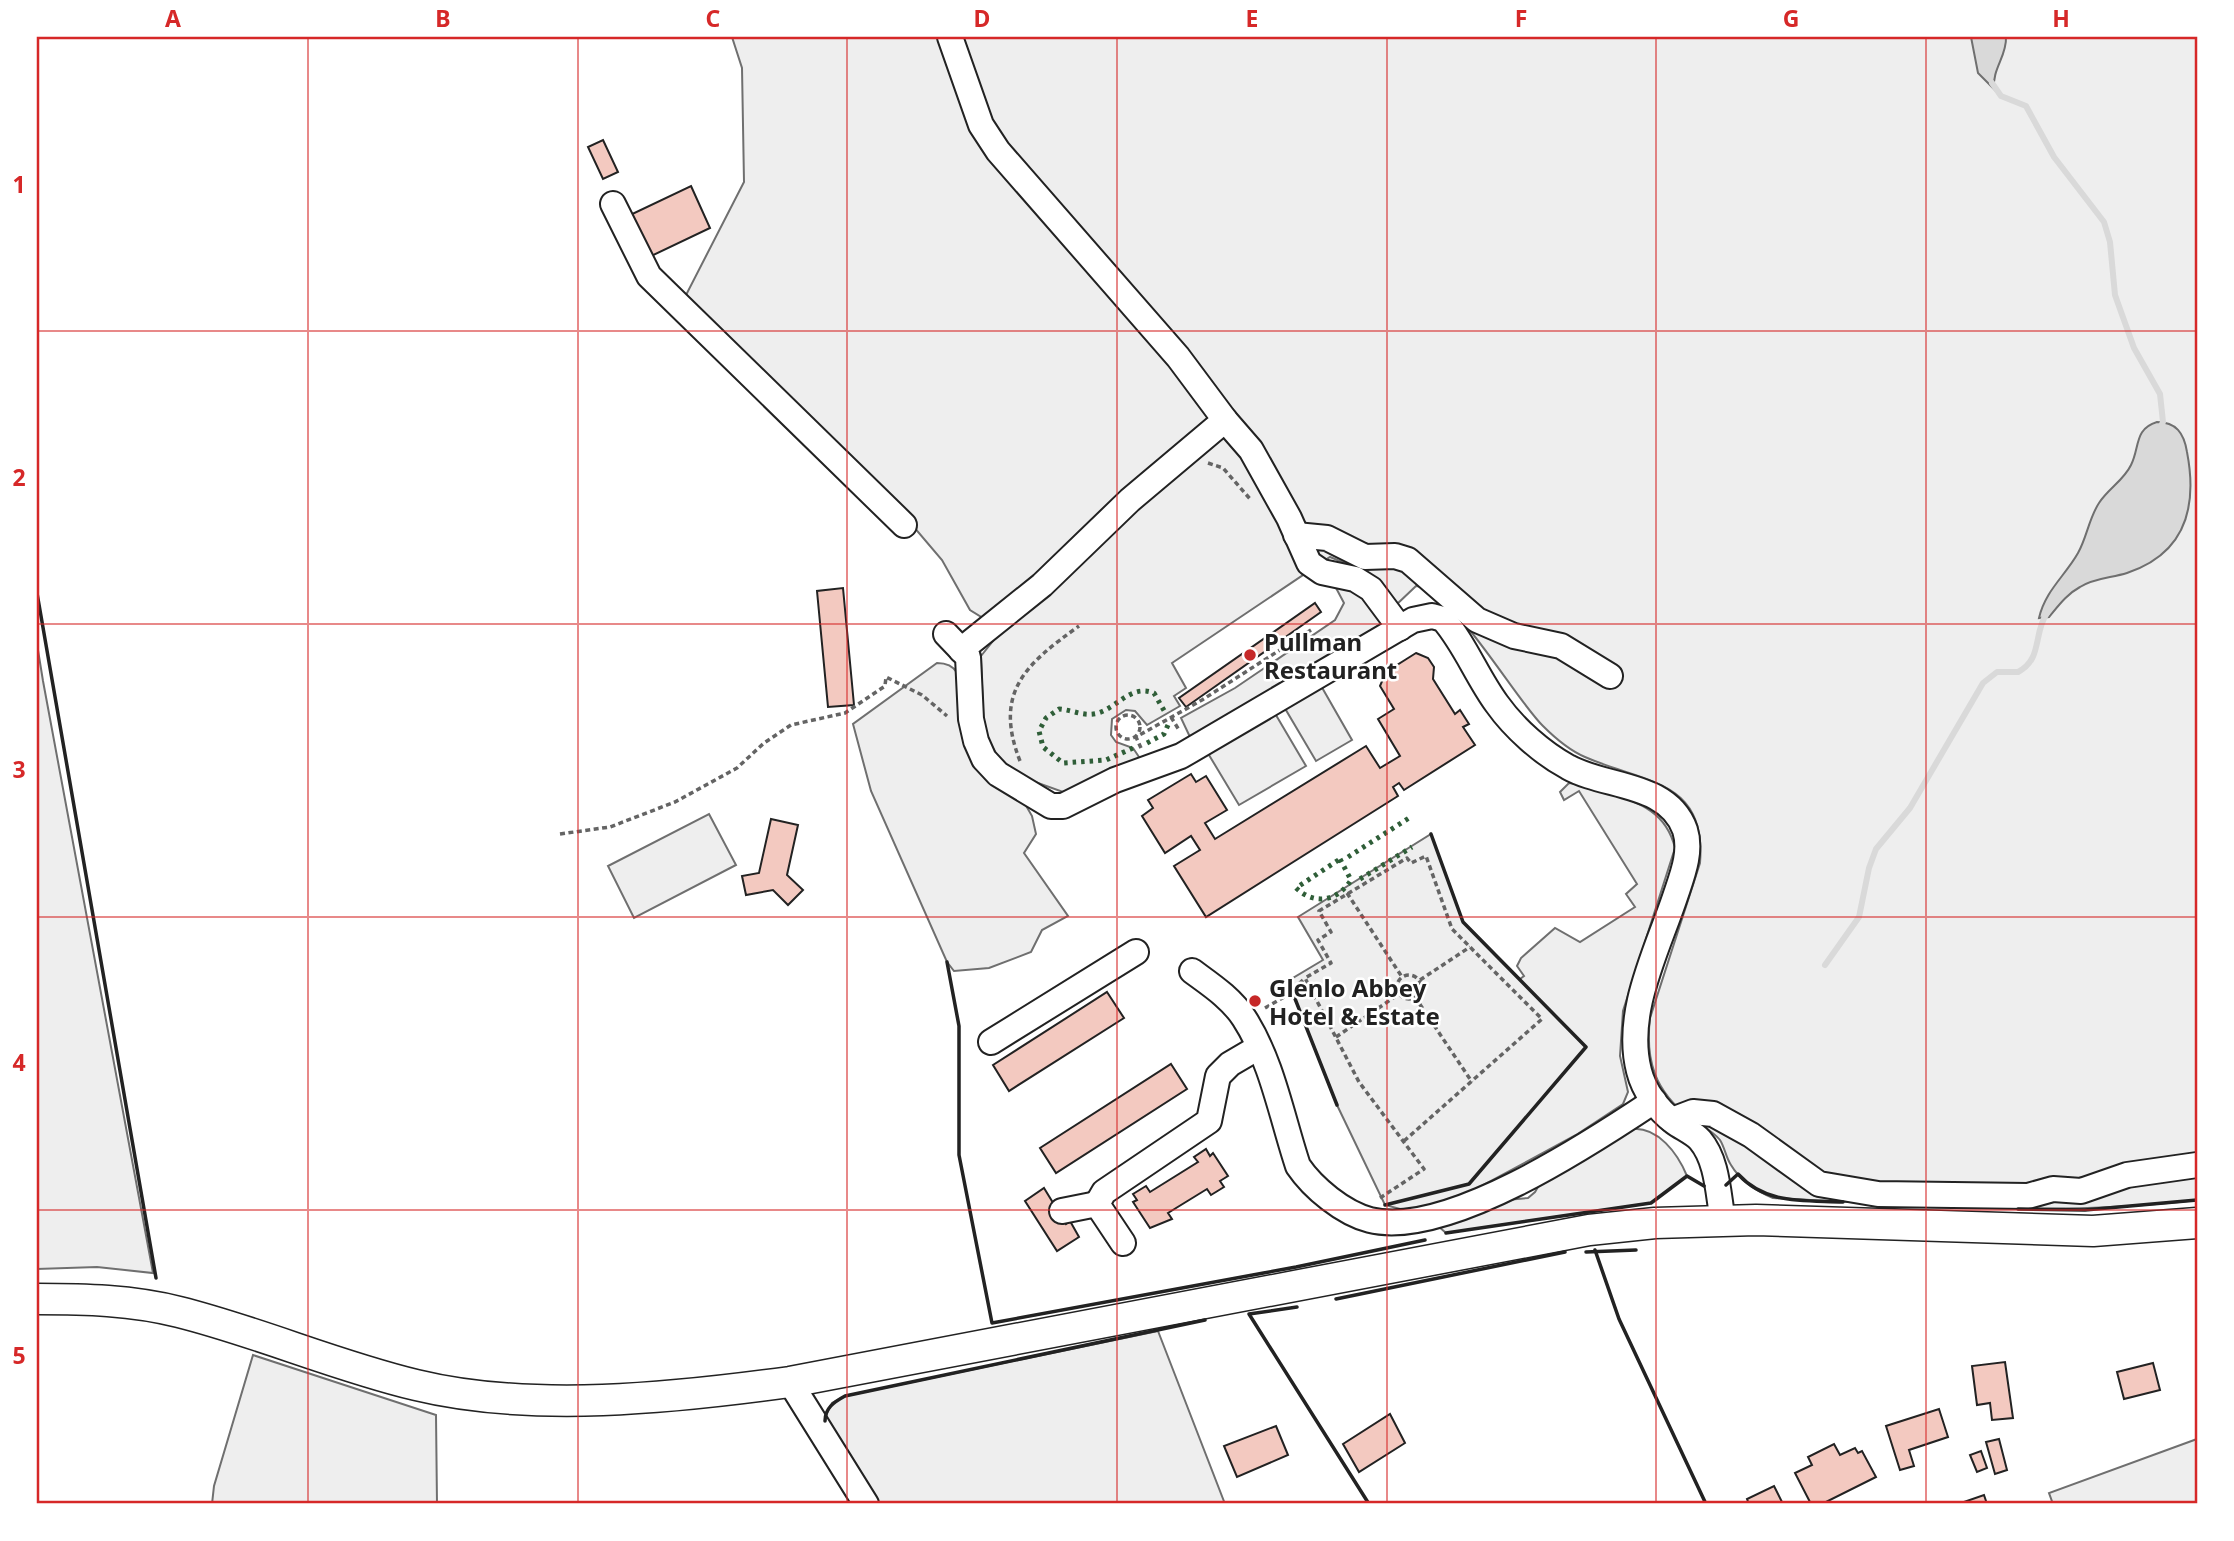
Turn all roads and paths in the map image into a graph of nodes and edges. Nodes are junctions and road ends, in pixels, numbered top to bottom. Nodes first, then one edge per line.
1 (950, 37) edge
2 (613, 204) dead end
3 (1225, 420) junction
4 (1176, 462) junction
5 (1259, 509) dead end
6 (904, 525) dead end
7 (1296, 535) junction
8 (1079, 626) dead end
9 (1399, 628) junction
10 (1311, 630) dead end
11 (1610, 676) dead end
12 (886, 677) dead end
13 (1136, 737) junction
14 (1151, 768) junction
15 (1035, 797) junction
16 (560, 834) dead end
17 (1347, 893) junction
18 (1470, 947) junction
19 (1136, 952) dead end
20 (1192, 971) dead end
21 (1402, 977) junction
22 (1306, 978) junction
23 (1420, 981) junction
24 (1399, 994) junction
25 (1415, 997) junction
26 (1245, 1019) junction
27 (1336, 1037) junction
28 (991, 1042) dead end
29 (1259, 1047) junction
30 (1472, 1082) junction
31 (1654, 1101) junction
32 (1672, 1121) junction
33 (1404, 1141) junction
34 (2197, 1165) edge
35 (1097, 1204) junction
36 (1062, 1211) dead end
37 (1362, 1216) junction
38 (1723, 1221) junction
39 (2197, 1223) edge
40 (1123, 1243) dead end
41 (37, 1299) edge
42 (790, 1382) junction
43 (866, 1504) edge

1 - 3 street
2 - 6 street
3 - 4 street
3 - 7 street
4 - 5 path
4 - 15 street
7 - 9 street
7 - 11 street
8 - 15 path
9 - 14 street
9 - 31 street
10 - 13 path
12 - 16 path
13 - 13 path
13 - 14 path
14 - 15 street
17 - 18 path
17 - 21 path
17 - 22 path
18 - 23 path
18 - 30 path
19 - 28 street
20 - 26 street
21 - 23 path
21 - 24 path
22 - 26 path
22 - 27 path
23 - 25 path
24 - 25 path
24 - 27 path
25 - 30 path
26 - 29 street
27 - 33 path
29 - 35 street
29 - 37 street
30 - 33 path
31 - 32 street
31 - 37 street
32 - 34 street
32 - 38 street
33 - 37 path
35 - 36 street
35 - 40 street
38 - 39 main road
38 - 42 main road
41 - 42 main road
42 - 43 street

